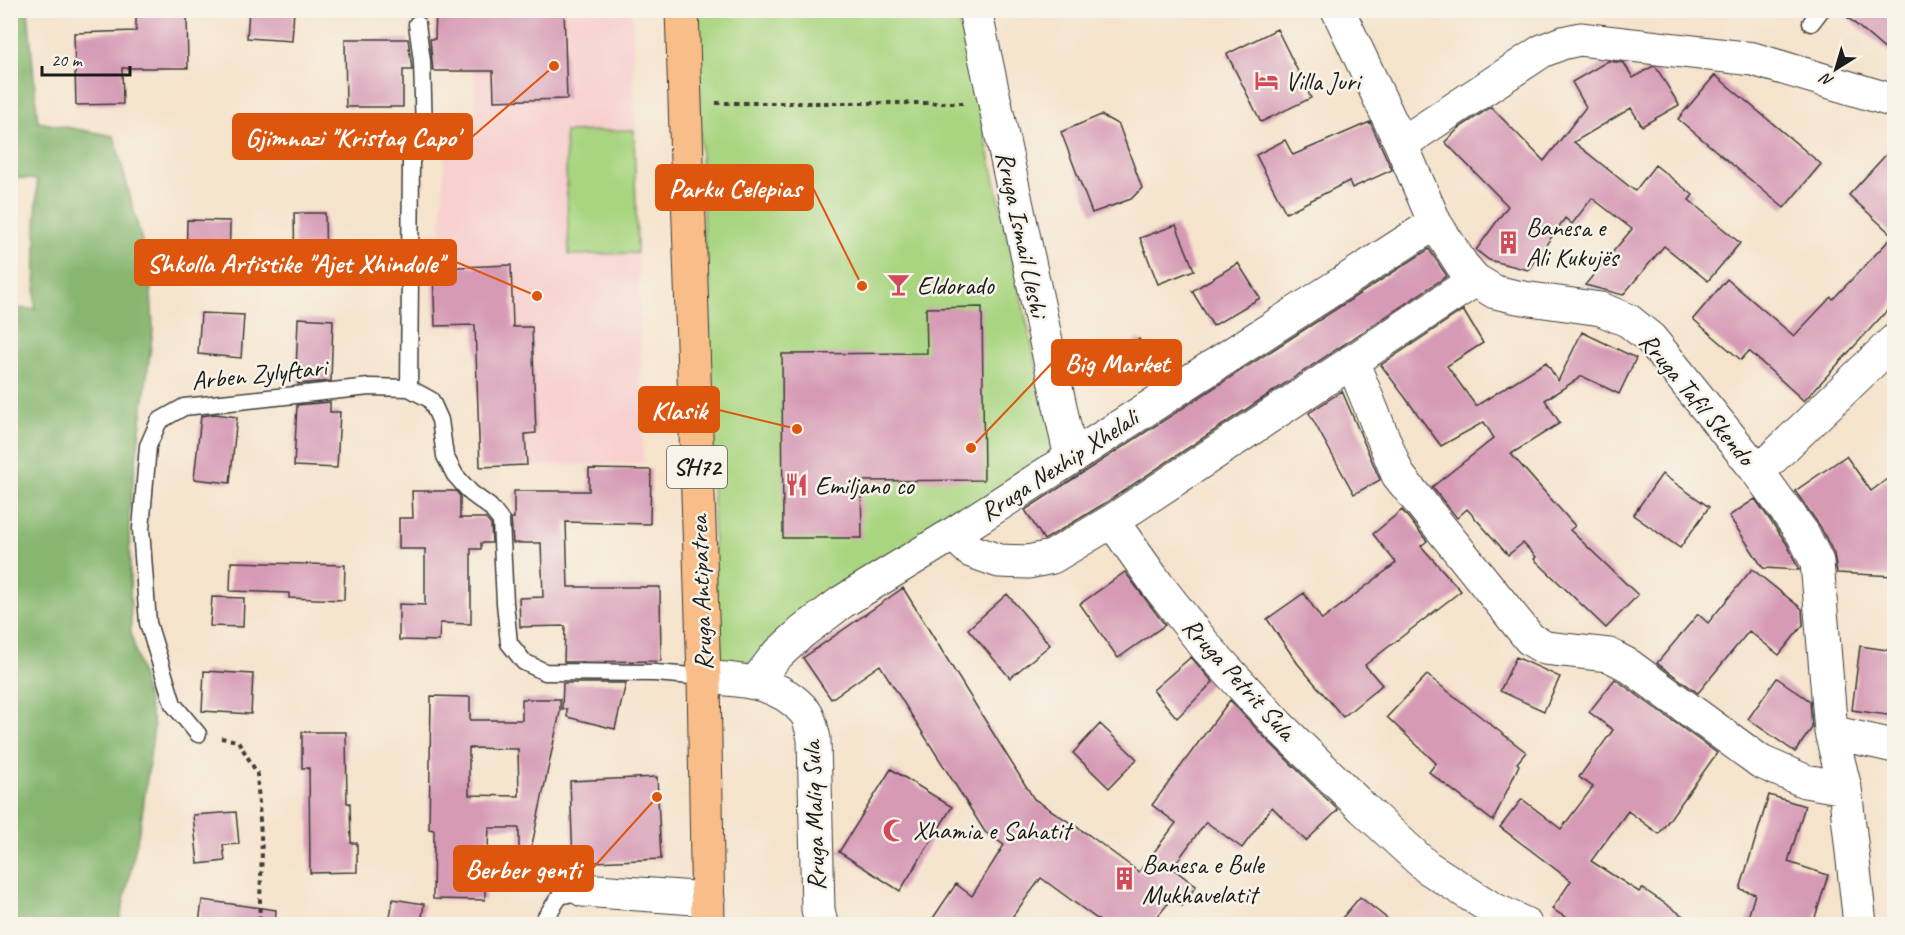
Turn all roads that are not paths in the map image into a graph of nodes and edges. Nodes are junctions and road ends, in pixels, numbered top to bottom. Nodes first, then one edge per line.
1 (682, 10) edge
2 (975, 10) edge
3 (1338, 10) edge
4 (417, 24) dead end
5 (1894, 100) edge
6 (1401, 144) junction
7 (1435, 223) junction
8 (1475, 280) junction
9 (1894, 341) edge
10 (1352, 361) junction
11 (409, 388) junction
12 (1071, 458) junction
13 (1758, 472) junction
14 (1112, 521) junction
15 (953, 534) junction
16 (704, 677) junction
17 (756, 682) junction
18 (1831, 732) junction
19 (198, 734) road end
20 (1894, 746) edge
21 (1845, 788) junction
22 (583, 890) joint
23 (708, 912) edge
24 (541, 924) edge
25 (821, 924) edge
26 (1525, 924) edge
27 (1860, 924) edge

1 - 16 main road, Rruga Antipatrea / SH72
2 - 12 street, Rruga Ismail Lleshi
3 - 6 street, Rruga Tafil Skendo
4 - 11 lane
5 - 6 street
6 - 7 street, Rruga Tafil Skendo
7 - 8 street, Rruga Tafil Skendo
7 - 12 street, Rruga Nexhip Xhelali
8 - 10 street
8 - 13 street, Rruga Tafil Skendo
9 - 13 street
10 - 14 street
10 - 21 street
11 - 16 lane
11 - 19 lane, Arben Zylyftari
12 - 15 street, Rruga Nexhip Xhelali
13 - 18 street, Rruga Tafil Skendo
14 - 15 street
14 - 26 street, Rruga Petrit Sula
15 - 17 street, Rruga Nexhip Xhelali
16 - 17 street, Rruga Maliq Sula
16 - 23 main road, Rruga Antipatrea / SH72
17 - 25 street, Rruga Maliq Sula
18 - 20 street
18 - 21 street, Rruga Tafil Skendo
21 - 27 street, Rruga Tafil Skendo
22 - 23 street
22 - 24 lane

